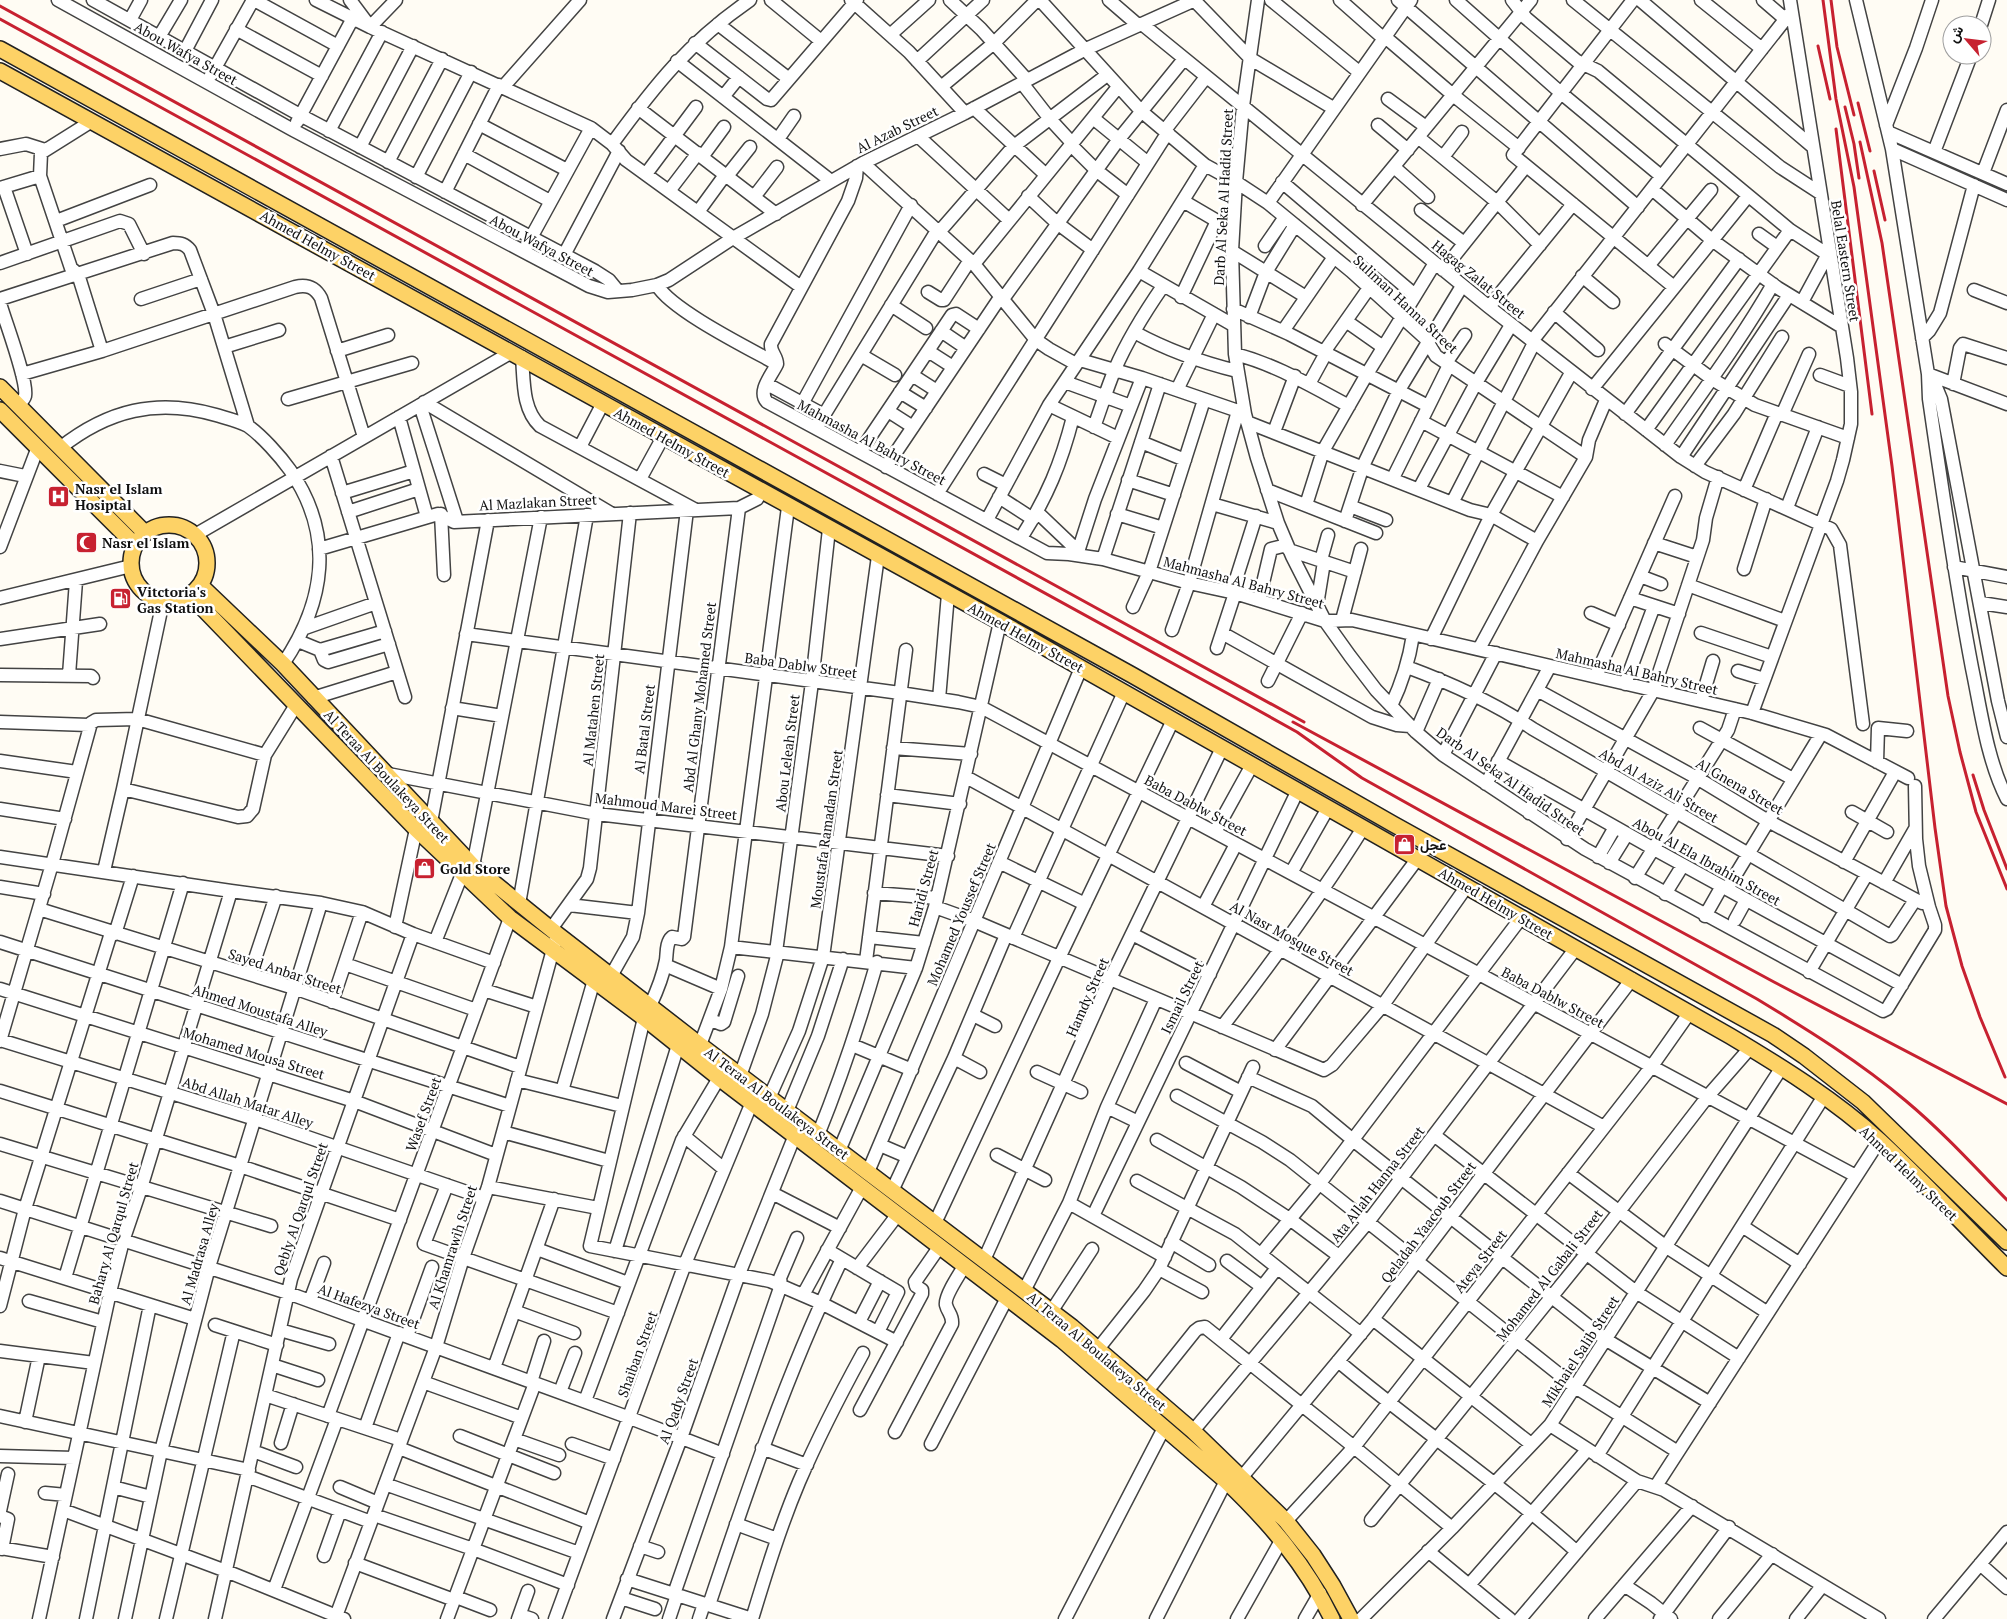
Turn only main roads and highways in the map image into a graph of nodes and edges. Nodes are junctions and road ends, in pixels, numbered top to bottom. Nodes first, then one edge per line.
1 (0, 50) edge
2 (0, 71) edge
3 (0, 387) edge
4 (0, 410) edge
5 (145, 533) junction
6 (135, 545) junction
7 (195, 590) junction
8 (467, 870) junction
9 (1616, 949) junction
10 (1607, 966) junction
11 (647, 1012) junction
12 (2007, 1242) edge
13 (2007, 1268) edge
14 (1072, 1327) junction
15 (1062, 1340) junction
16 (1332, 1619) edge
17 (1351, 1619) edge

1 - 9 main road, Ahmed Helmy Street
2 - 10 main road, Ahmed Helmy Street
3 - 5 main road
4 - 6 main road
5 - 6 main road
5 - 7 main road
6 - 7 main road
7 - 8 main road, Al Teraa Al Boulakeya Street
7 - 8 main road, Al Teraa Al Boulakeya Street
8 - 11 main road, Al Teraa Al Boulakeya Street
8 - 11 main road, Al Teraa Al Boulakeya Street
9 - 10 main road
9 - 12 main road, Ahmed Helmy Street
10 - 13 main road, Ahmed Helmy Street
11 - 14 main road, Al Teraa Al Boulakeya Street
11 - 15 main road, Al Teraa Al Boulakeya Street
14 - 15 main road
14 - 17 main road, Al Teraa Al Boulakeya Street
15 - 16 main road, Al Teraa Al Boulakeya Street

